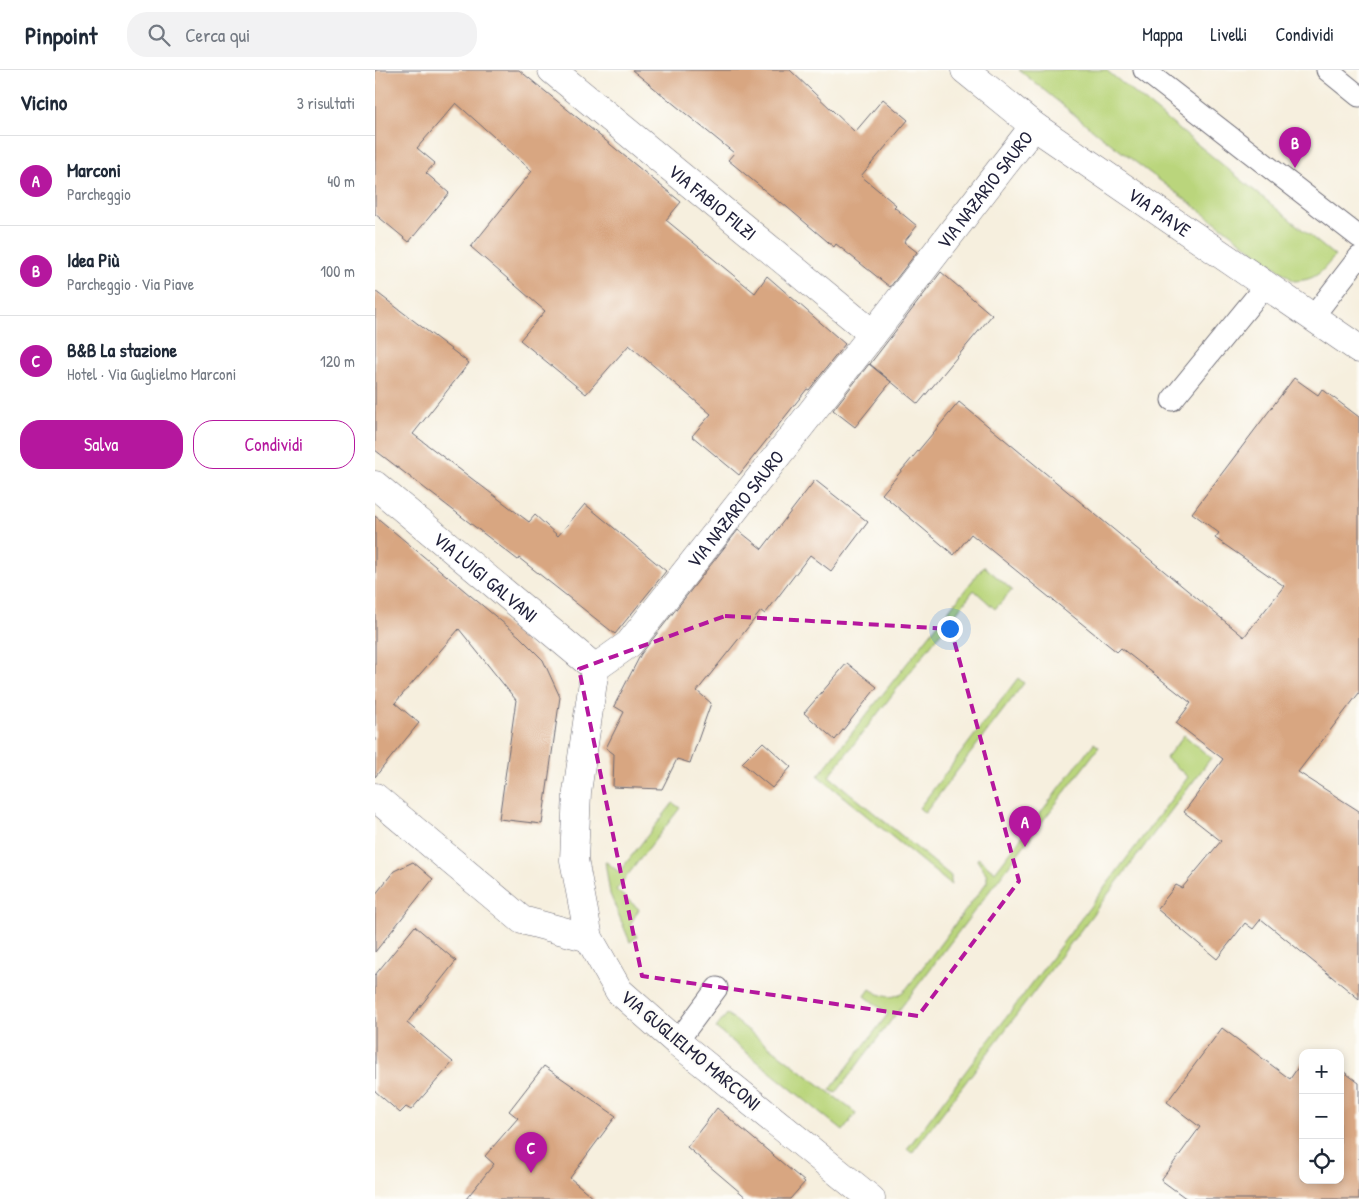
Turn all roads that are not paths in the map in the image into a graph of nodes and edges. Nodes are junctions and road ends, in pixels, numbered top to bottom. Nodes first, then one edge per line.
1 (552, 70) edge
2 (965, 70) edge
3 (1144, 70) edge
4 (1327, 70) edge
5 (1359, 96) edge
6 (1034, 126) junction
7 (1359, 237) edge
8 (1359, 257) edge
9 (1265, 286) junction
10 (1312, 318) junction
11 (873, 334) junction
12 (1359, 350) edge
13 (1172, 400) dead end
14 (375, 485) edge
15 (595, 668) junction
16 (375, 797) edge
17 (589, 938) junction
18 (717, 988) dead end
19 (677, 1042) junction
20 (871, 1199) edge

1 - 11 street, VIA FABIO FILZI
2 - 6 street, VIA PIAVE
3 - 7 lane
4 - 5 lane
6 - 9 street, VIA PIAVE
6 - 11 street, VIA NAZARIO SAURO
8 - 10 lane
9 - 10 street, VIA PIAVE
9 - 13 lane
10 - 12 street, VIA PIAVE
11 - 15 street, VIA NAZARIO SAURO
14 - 15 street, VIA LUIGI GALVANI
15 - 17 street
16 - 17 street
17 - 19 street, VIA GUGLIELMO MARCONI
18 - 19 lane
19 - 20 street, VIA GUGLIELMO MARCONI

